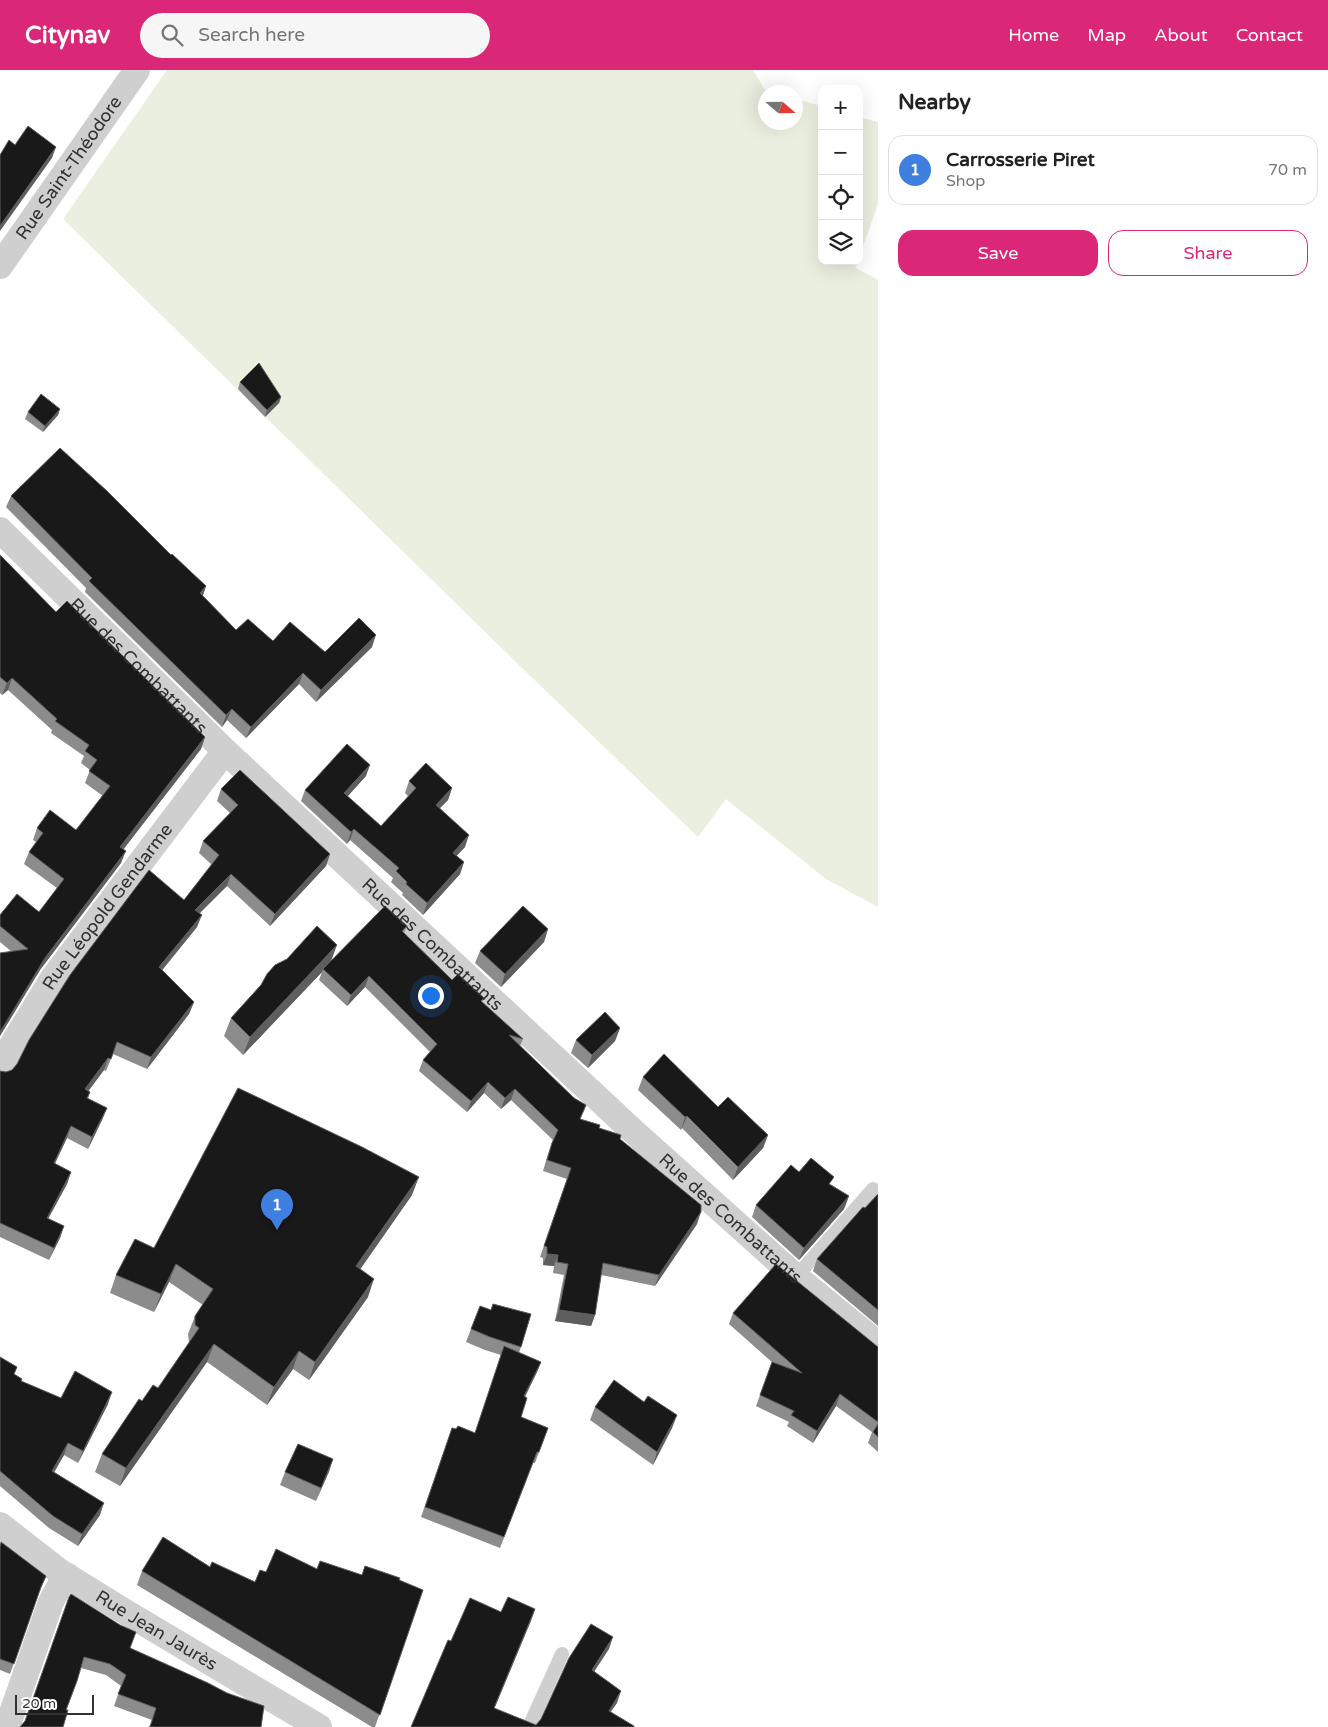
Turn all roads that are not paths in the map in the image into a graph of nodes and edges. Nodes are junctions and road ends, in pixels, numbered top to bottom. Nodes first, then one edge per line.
1 (137, 70) edge
2 (0, 266) edge
3 (0, 530) edge
4 (225, 751) junction
5 (0, 1069) edge
6 (873, 1190) dead end
7 (796, 1277) junction
8 (878, 1344) edge
9 (0, 1525) edge
10 (68, 1576) junction
11 (562, 1654) dead end
12 (285, 1718) edge
13 (7, 1727) edge
14 (319, 1727) edge
15 (529, 1727) edge

1 - 2 street, Rue Saint-Théodore
3 - 4 street, Rue des Combattants
4 - 5 street, Rue Léopold Gendarme
4 - 7 street, Rue des Combattants
6 - 7 lane
7 - 8 street, Rue des Combattants
9 - 10 street, Rue Jean Jaurès
10 - 12 street, Rue Jean Jaurès
10 - 13 street
11 - 15 lane
12 - 14 street, Rue Jean Jaurès

